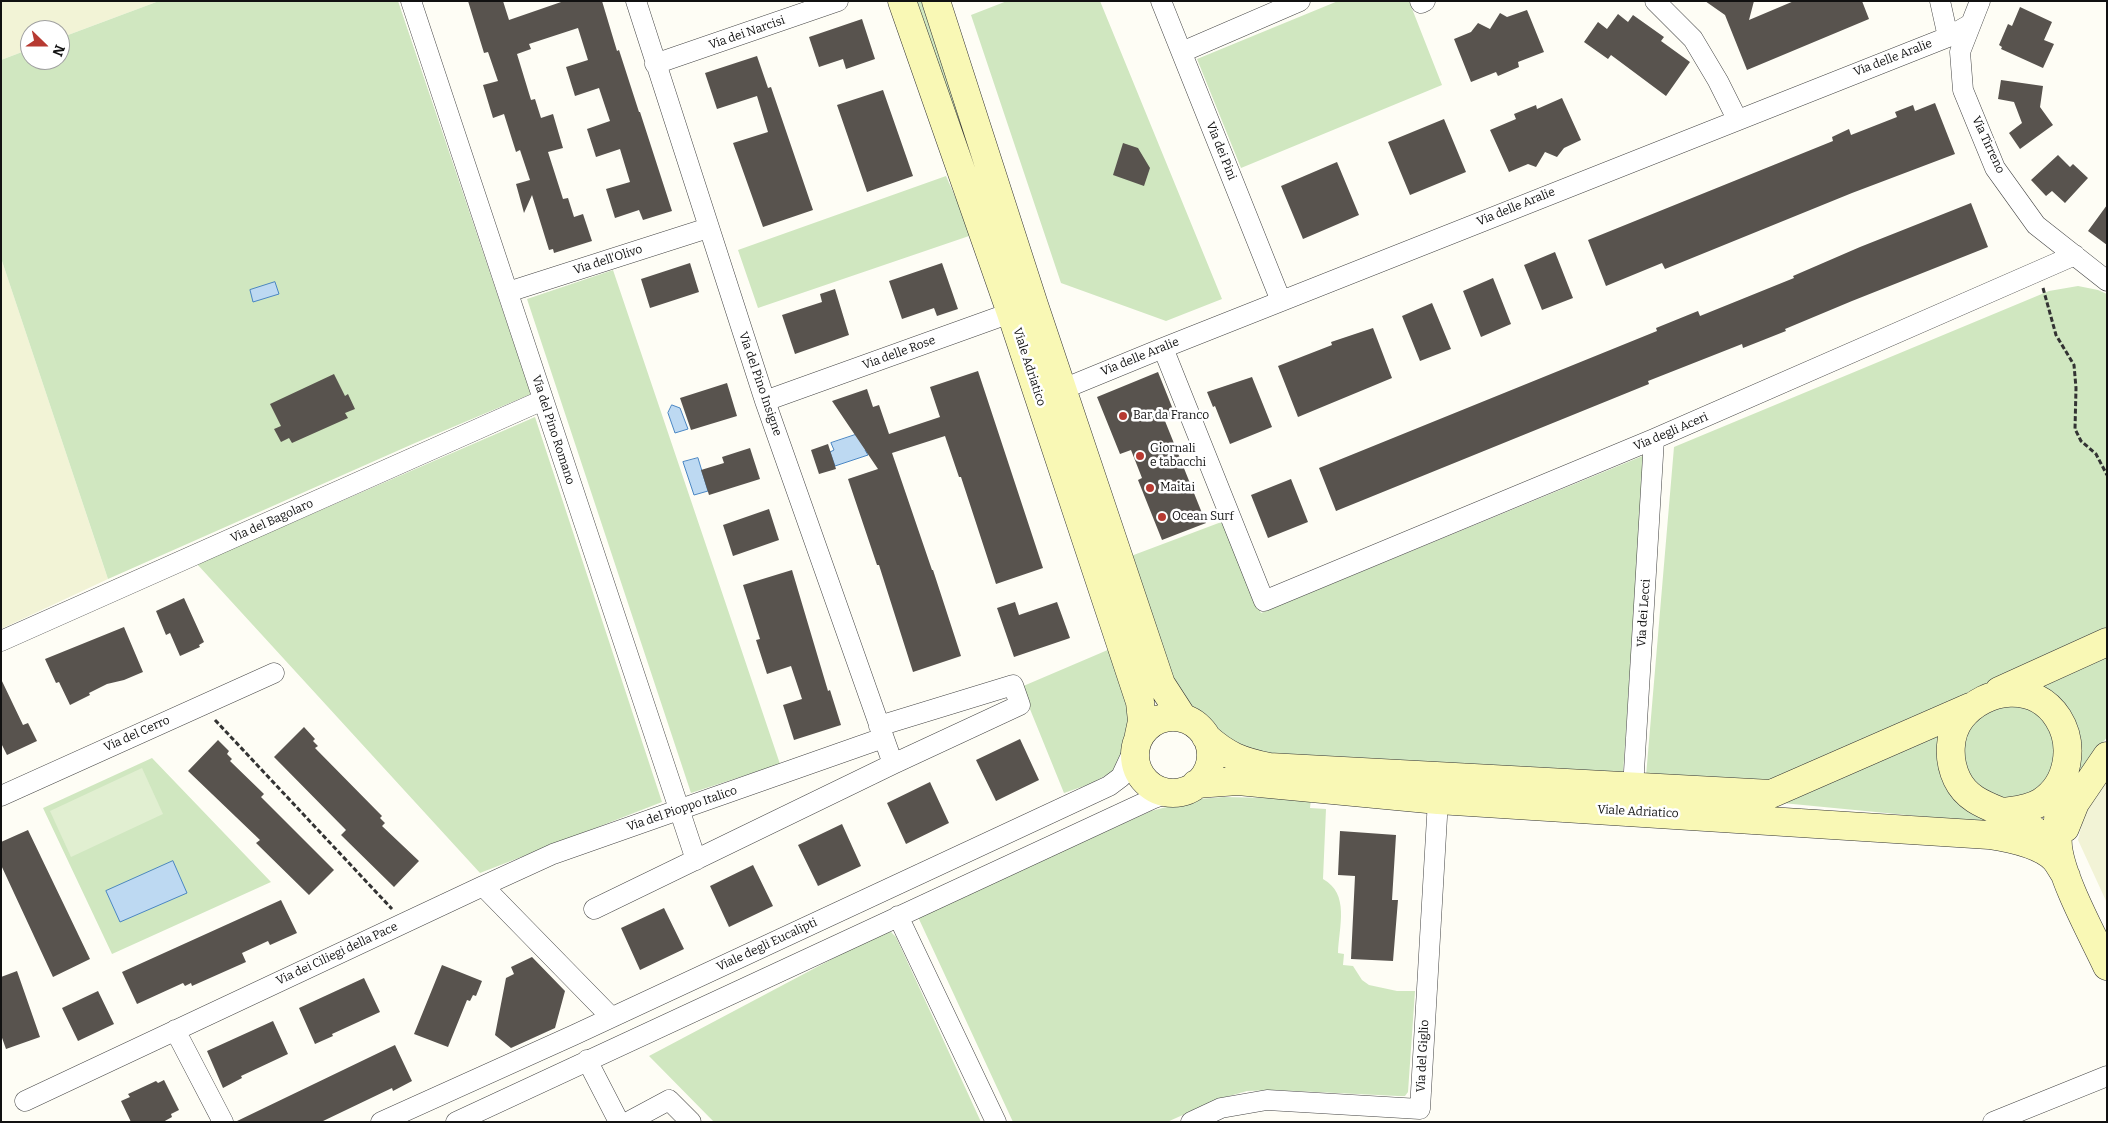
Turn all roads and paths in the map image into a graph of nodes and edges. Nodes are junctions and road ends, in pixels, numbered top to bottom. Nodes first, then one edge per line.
1 (411, 1) edge
2 (636, 1) edge
3 (838, 1) edge
4 (902, 1) edge
5 (936, 1) edge
6 (1161, 1) edge
7 (1300, 1) edge
8 (1420, 1) edge
9 (1425, 1) edge
10 (1655, 1) edge
11 (1940, 1) edge
12 (1980, 1) edge
13 (1969, 25) junction
14 (1948, 36) junction
15 (1182, 52) junction
16 (655, 64) junction
17 (1737, 119) junction
18 (708, 228) junction
19 (2075, 255) junction
20 (2039, 271) junction
21 (2107, 281) edge
22 (508, 292) junction
23 (1281, 300) junction
24 (1023, 309) junction
25 (1163, 348) junction
26 (1062, 389) junction
27 (543, 400) junction
28 (764, 401) junction
29 (1654, 439) junction
30 (2107, 475) edge
31 (1, 642) edge
32 (2107, 642) edge
33 (274, 673) dead end
34 (1978, 702) junction
35 (201, 705) junction
36 (927, 711) junction
37 (1183, 718) junction
38 (881, 732) junction
39 (1206, 737) junction
40 (939, 742) junction
41 (1137, 742) junction
42 (2107, 756) edge
43 (893, 764) junction
44 (2064, 772) junction
45 (1196, 784) junction
46 (1633, 788) junction
47 (1168, 793) junction
48 (1, 796) edge
49 (1438, 800) junction
50 (679, 810) junction
51 (2004, 812) junction
52 (696, 860) junction
53 (2059, 861) junction
54 (483, 886) junction
55 (594, 909) dead end
56 (898, 916) junction
57 (405, 922) junction
58 (2107, 966) edge
59 (611, 1017) junction
60 (175, 1030) junction
61 (587, 1060) junction
62 (2107, 1076) edge
63 (25, 1101) dead end
64 (223, 1122) edge
65 (381, 1122) edge
66 (456, 1122) edge
67 (619, 1122) edge
68 (628, 1122) edge
69 (691, 1122) edge
70 (996, 1122) edge
71 (1191, 1122) edge
72 (1993, 1122) edge

1 - 22 street, Via del Pino Romano
2 - 16 street, Via del Pino Insigne
3 - 16 street, Via dei Narcisi
4 - 24 street, Viale Adriatico
5 - 24 street, Viale Adriatico
6 - 15 street, Via dei Pini
7 - 15 street
8 - 9 street
10 - 17 street
11 - 14 street
12 - 13 street, Via Tirreno
13 - 14 street, Via delle Aralie
13 - 19 street, Via Tirreno
14 - 17 street, Via delle Aralie
15 - 23 street, Via dei Pini
16 - 18 street, Via del Pino Insigne
17 - 23 street, Via delle Aralie
18 - 22 street, Via dell'Olivo
18 - 28 street, Via del Pino Insigne
19 - 20 street, Via degli Aceri
19 - 21 street, Via Tirreno
20 - 29 street, Via degli Aceri
20 - 30 path
22 - 27 street, Via del Pino Romano
23 - 25 street, Via delle Aralie
24 - 26 street, Viale Adriatico
24 - 28 street, Via delle Rose
24 - 41 street, Viale Adriatico
25 - 26 street, Via delle Aralie
25 - 29 street, Via degli Aceri
26 - 37 street, Viale Adriatico
27 - 31 street, Via del Bagolaro
27 - 50 street, Via del Pino Romano
28 - 38 street, Via del Pino Insigne
29 - 46 street, Via dei Lecci
32 - 34 street
33 - 35 street, Via del Cerro
34 - 44 street
34 - 46 street, Viale Adriatico
34 - 51 street
35 - 48 street, Via del Cerro
35 - 57 path
36 - 38 street, Via del Pioppo Italico
36 - 40 street
36 - 40 street, Via del Pioppo Italico
37 - 39 street
37 - 41 street
38 - 43 street, Via del Pino Insigne
38 - 50 street, Via del Pioppo Italico
39 - 45 street
39 - 46 street, Viale Adriatico
40 - 43 street, Via del Pioppo Italico
41 - 47 street
41 - 59 street, Viale degli Eucalipti
42 - 53 street
43 - 52 street, Via del Pioppo Italico
44 - 51 street
44 - 53 street
45 - 47 street
45 - 49 street, Viale Adriatico
47 - 56 street
49 - 53 street, Viale Adriatico
49 - 71 street, Via del Giglio
50 - 52 street, Via del Pino Romano
50 - 54 street, Via del Pioppo Italico
51 - 53 street
52 - 55 street, Via del Pioppo Italico
53 - 58 street
54 - 57 street, Via dei Ciliegi della Pace
54 - 59 street
56 - 61 street
56 - 70 street
57 - 60 street, Via dei Ciliegi della Pace
59 - 65 street, Viale degli Eucalipti
60 - 63 street, Via dei Ciliegi della Pace
60 - 64 street
61 - 66 street
61 - 67 street
62 - 72 street
68 - 69 street

